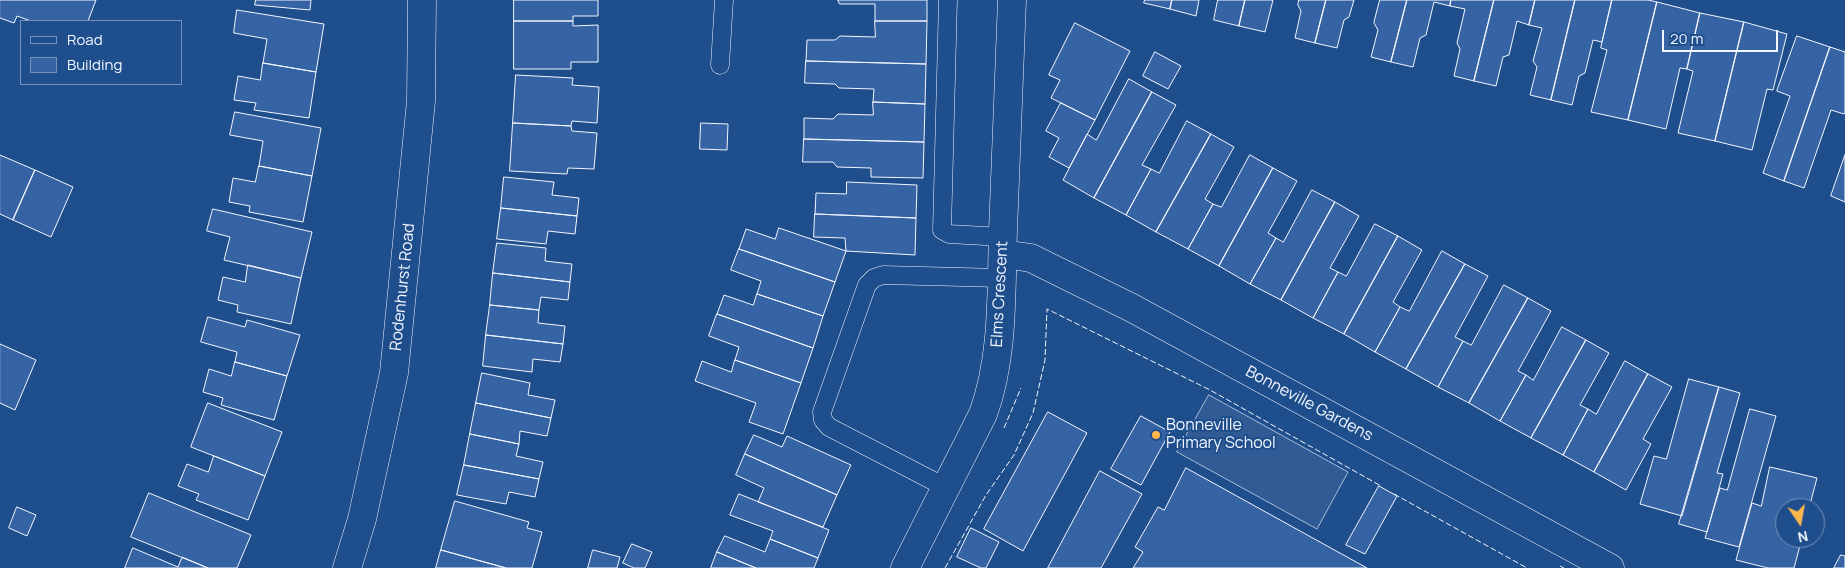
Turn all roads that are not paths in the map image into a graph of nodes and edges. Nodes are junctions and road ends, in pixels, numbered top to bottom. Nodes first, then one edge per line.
1 (422, 0) edge
2 (724, 0) edge
3 (948, 0) edge
4 (1012, 0) edge
5 (720, 65) dead end
6 (1003, 256) junction
7 (945, 487) junction
8 (346, 568) edge
9 (906, 568) edge
10 (1610, 568) edge

1 - 8 street, Rodenhurst Road
2 - 5 lane
3 - 6 lane
4 - 6 street, Elms Crescent
6 - 7 street, Elms Crescent
6 - 7 lane
6 - 10 street, Bonneville Gardens
7 - 9 street, Elms Crescent

